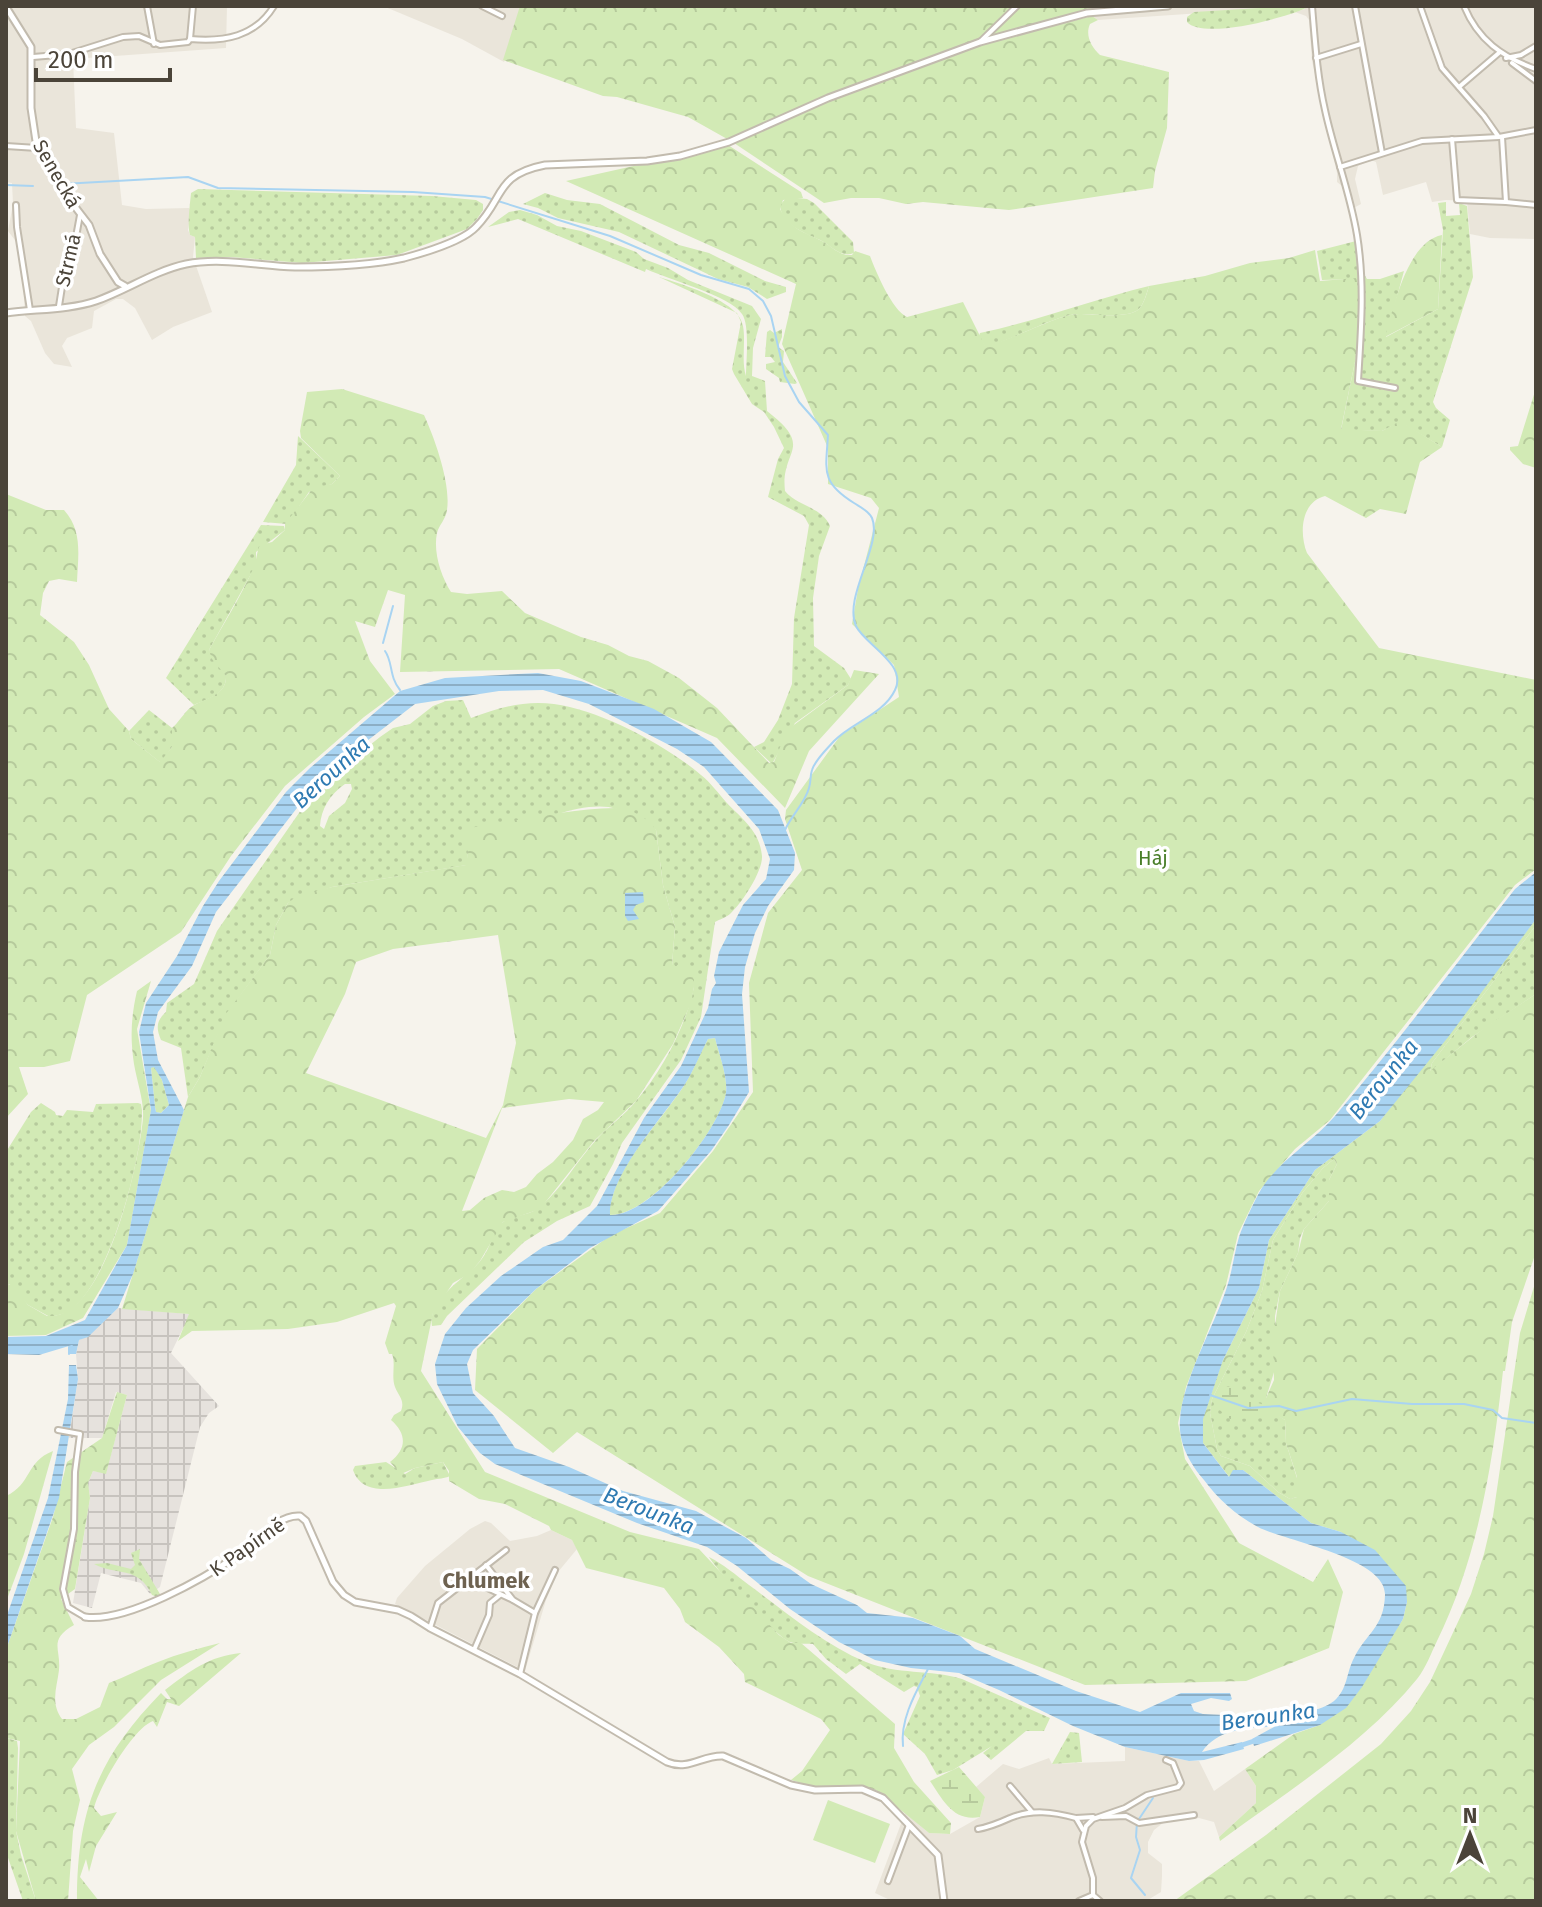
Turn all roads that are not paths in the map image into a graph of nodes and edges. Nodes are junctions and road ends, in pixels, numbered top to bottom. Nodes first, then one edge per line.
1 (147, 6) edge
2 (193, 6) edge
3 (274, 6) edge
4 (482, 6) edge
5 (1017, 6) edge
6 (1168, 6) edge
7 (1312, 6) edge
8 (1355, 6) edge
9 (1420, 6) edge
10 (1464, 6) edge
11 (6, 7) edge
12 (1148, 7) edge
13 (502, 16) dead end
14 (190, 39) junction
15 (980, 42) junction
16 (154, 44) junction
17 (1361, 44) junction
18 (1536, 46) edge
19 (1500, 52) junction
20 (33, 57) junction
21 (1316, 58) junction
22 (1507, 59) junction
23 (1536, 69) edge
24 (1536, 81) edge
25 (1458, 87) junction
26 (1536, 130) edge
27 (1500, 137) junction
28 (1452, 139) junction
29 (6, 146) edge
30 (37, 148) junction
31 (1382, 154) junction
32 (1340, 167) junction
33 (1506, 202) junction
34 (16, 205) dead end
35 (1536, 205) edge
36 (80, 215) junction
37 (125, 286) junction
38 (59, 306) junction
39 (30, 310) junction
40 (6, 313) edge
41 (1395, 388) dead end
42 (58, 1430) dead end
43 (506, 1550) dead end
44 (486, 1565) junction
45 (555, 1570) dead end
46 (468, 1579) junction
47 (500, 1595) junction
48 (513, 1600) junction
49 (535, 1613) junction
50 (85, 1617) joint
51 (430, 1628) junction
52 (474, 1650) junction
53 (520, 1674) junction
54 (1166, 1760) dead end
55 (1010, 1786) dead end
56 (1032, 1812) junction
57 (1194, 1815) dead end
58 (1098, 1817) junction
59 (1076, 1818) junction
60 (909, 1825) junction
61 (978, 1829) dead end
62 (1083, 1830) junction
63 (888, 1881) dead end
64 (1093, 1895) junction
65 (944, 1901) edge
66 (1079, 1901) edge
67 (1100, 1901) edge

1 - 16 street
2 - 14 street
3 - 14 street
4 - 13 street
5 - 15 street
6 - 12 street
7 - 21 street
8 - 17 street
9 - 25 street
10 - 19 street
11 - 20 street, Senecká
12 - 15 street
14 - 16 street
15 - 37 street
16 - 20 street
17 - 21 street
17 - 31 street
18 - 22 street
19 - 22 street
19 - 25 street
20 - 30 street, Senecká
21 - 32 street
22 - 23 street
22 - 24 street
25 - 27 street
26 - 27 street
27 - 28 street
27 - 33 street
28 - 31 street
28 - 33 street
29 - 30 street
30 - 36 street, Senecká
31 - 32 street
32 - 41 street
33 - 35 street
34 - 39 street
36 - 37 street, Senecká
36 - 38 street, Strmá
37 - 38 street
38 - 39 street
39 - 40 street
42 - 50 street
43 - 44 street
44 - 46 street
44 - 48 street
45 - 49 street
46 - 47 street
46 - 51 street
47 - 48 street
47 - 52 street
48 - 49 street
49 - 53 street
50 - 51 street, K Papírně
51 - 52 street, K Papírně
52 - 53 street, K Papírně
53 - 60 street, K Papírně
54 - 58 street
55 - 56 street
56 - 59 street
56 - 61 street
57 - 58 street
58 - 59 street
58 - 62 street
59 - 62 street
60 - 63 street
60 - 65 street, K Papírně
62 - 64 street
64 - 66 street
64 - 67 street

